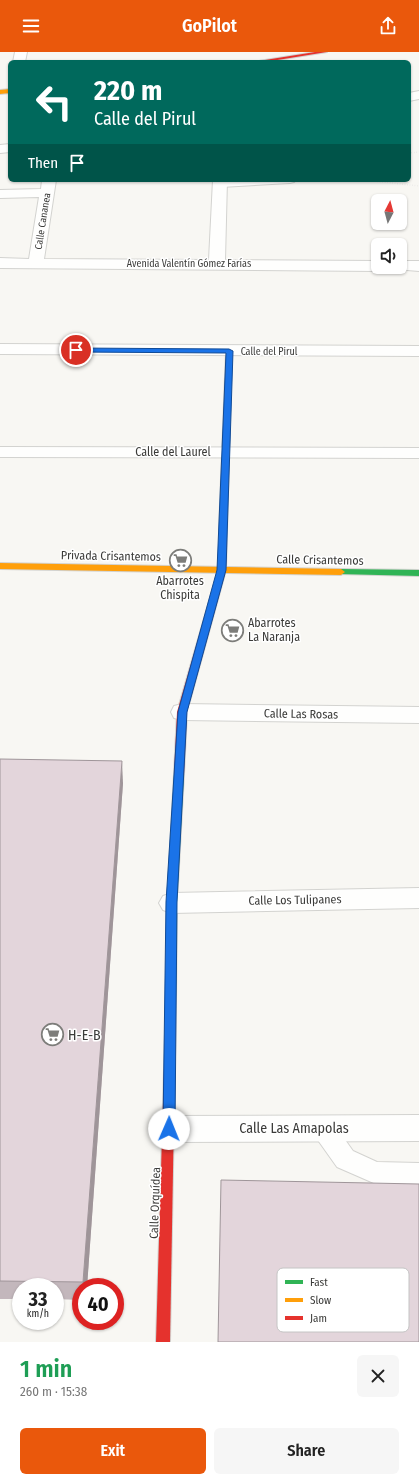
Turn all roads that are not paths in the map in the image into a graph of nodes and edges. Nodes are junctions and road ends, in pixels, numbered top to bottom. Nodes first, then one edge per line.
1 (325, 52) edge
2 (284, 55) edge
3 (263, 60) edge
4 (220, 182) edge
5 (48, 187) edge
6 (0, 194) edge
7 (0, 262) edge
8 (36, 262) junction
9 (217, 263) junction
10 (371, 266) edge
11 (407, 266) edge
12 (419, 266) edge
13 (0, 349) edge
14 (229, 351) junction
15 (419, 351) edge
16 (0, 452) edge
17 (225, 453) junction
18 (419, 453) edge
19 (0, 566) edge
20 (222, 570) junction
21 (419, 573) edge
22 (182, 712) junction
23 (419, 715) edge
24 (419, 898) edge
25 (172, 902) junction
26 (323, 1128) junction
27 (419, 1128) edge
28 (169, 1129) junction
29 (419, 1174) edge
30 (163, 1342) edge

1 - 2 street
2 - 3 street
4 - 9 street
5 - 6 street
5 - 8 street, Calle Cananea
7 - 8 street, Avenida Valentín Gómez Farías
8 - 9 street, Avenida Valentín Gómez Farías
9 - 10 street, Avenida Valentín Gómez Farías
11 - 12 street
13 - 14 street, Calle del Pirul
14 - 15 street, Calle del Pirul
14 - 17 street, Calle Orquídea
16 - 17 street, Calle del Laurel
17 - 18 street, Calle del Laurel
17 - 20 street, Calle Orquídea
19 - 20 street, Privada Crisantemos
20 - 21 street, Calle Crisantemos
20 - 22 street, Calle Orquídea
22 - 23 street, Calle Las Rosas
22 - 25 street, Calle Orquídea
24 - 25 street, Calle Los Tulipanes
25 - 28 street, Calle Orquídea
26 - 27 street, Calle Las Amapolas
26 - 28 street, Calle Las Amapolas
26 - 29 lane
28 - 30 street, Calle Orquídea

